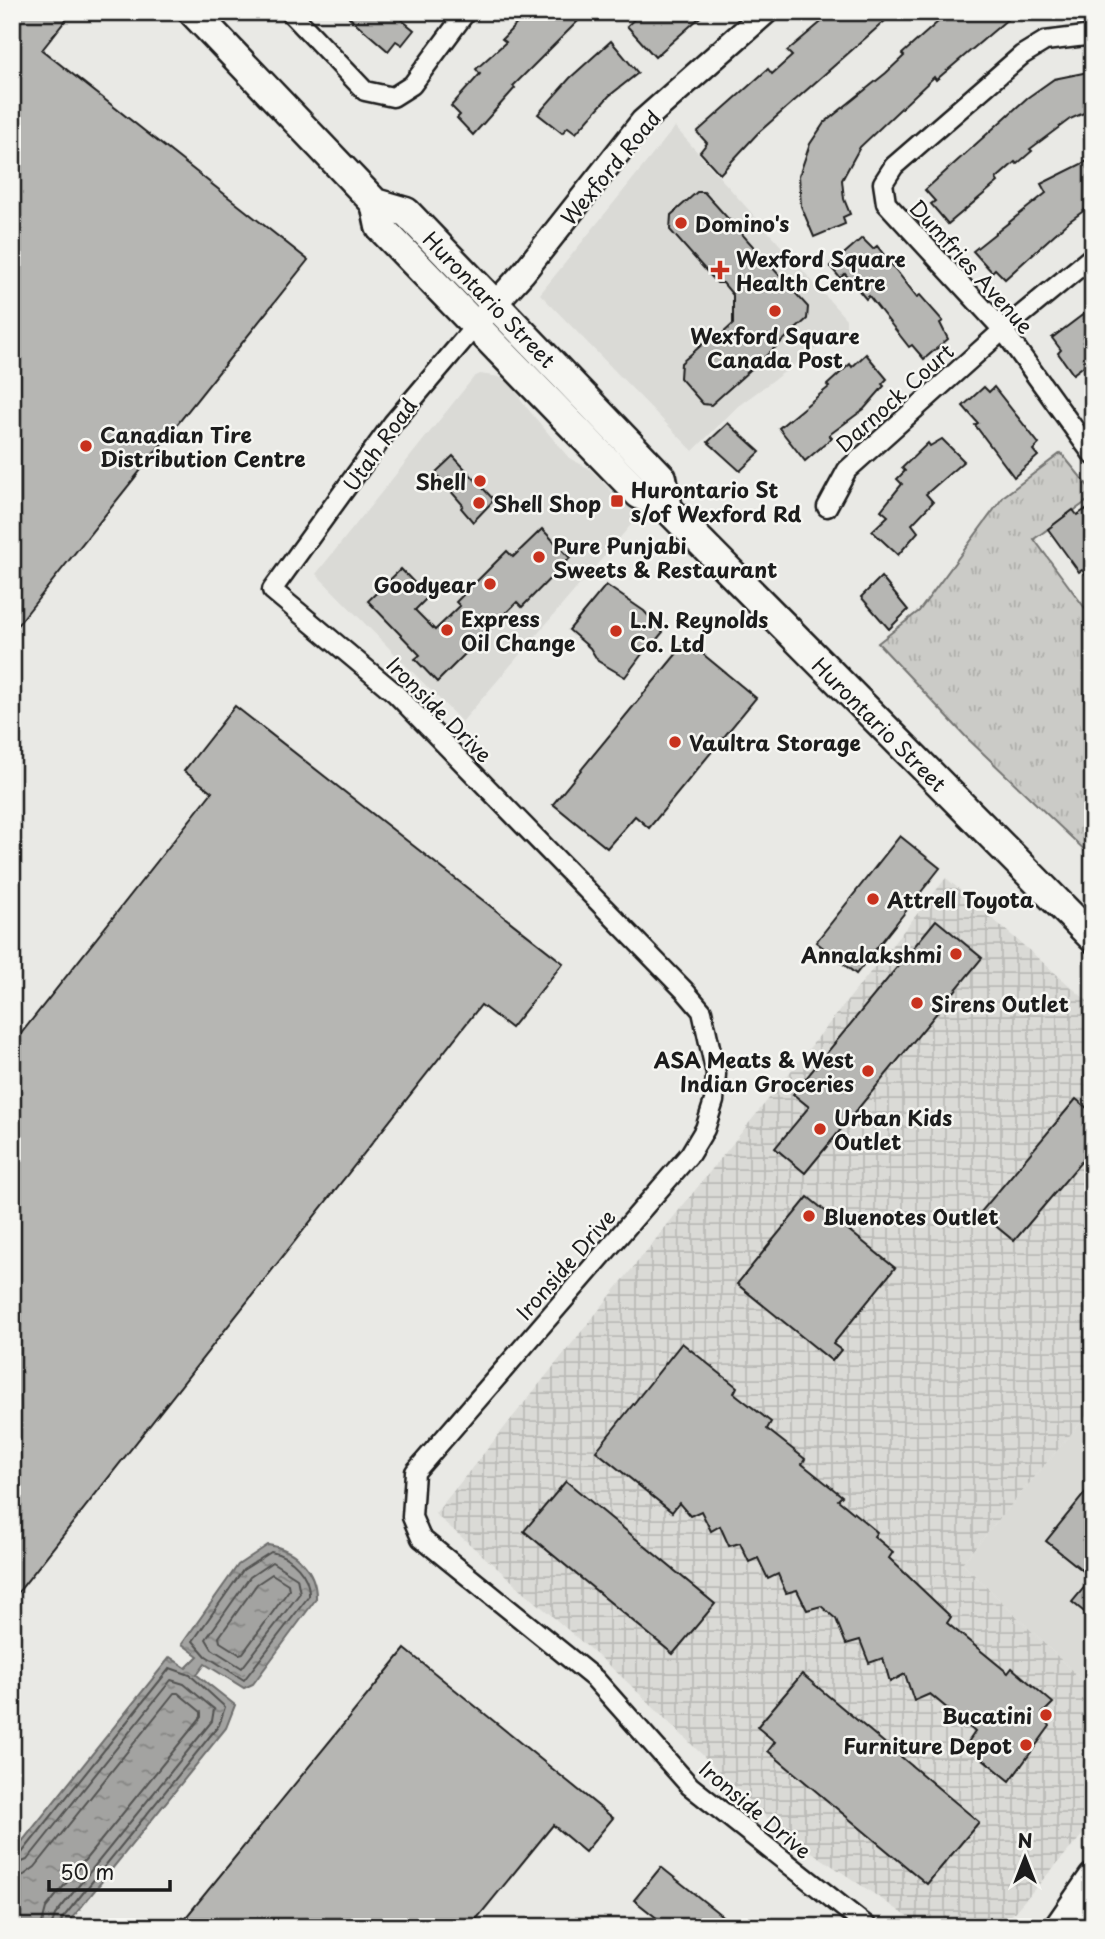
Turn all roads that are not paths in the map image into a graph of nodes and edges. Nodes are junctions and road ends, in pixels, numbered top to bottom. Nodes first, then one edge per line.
1 (192, 12) edge
2 (290, 12) edge
3 (466, 12) edge
4 (766, 12) edge
5 (1093, 35) edge
6 (375, 203) junction
7 (1093, 256) edge
8 (495, 304) junction
9 (475, 325) junction
10 (1003, 330) junction
11 (1093, 455) edge
12 (827, 508) dead end
13 (668, 509) junction
14 (272, 590) joint
15 (1093, 937) edge
16 (1093, 1878) edge
17 (868, 1927) edge
18 (1059, 1927) edge

1 - 6 main road, Hurontario Street
2 - 3 street
4 - 8 street, Wexford Road
5 - 10 street, Dumfries Avenue
6 - 8 main road, Hurontario Street
6 - 9 main road, Hurontario Street
7 - 10 street, Darnock Court
8 - 9 street, Utah Road
8 - 13 main road, Hurontario Street
9 - 13 main road, Hurontario Street
9 - 14 street, Utah Road
10 - 11 street, Dumfries Avenue
10 - 12 street, Darnock Court
13 - 15 main road, Hurontario Street
14 - 17 street, Ironside Drive
16 - 18 main road

